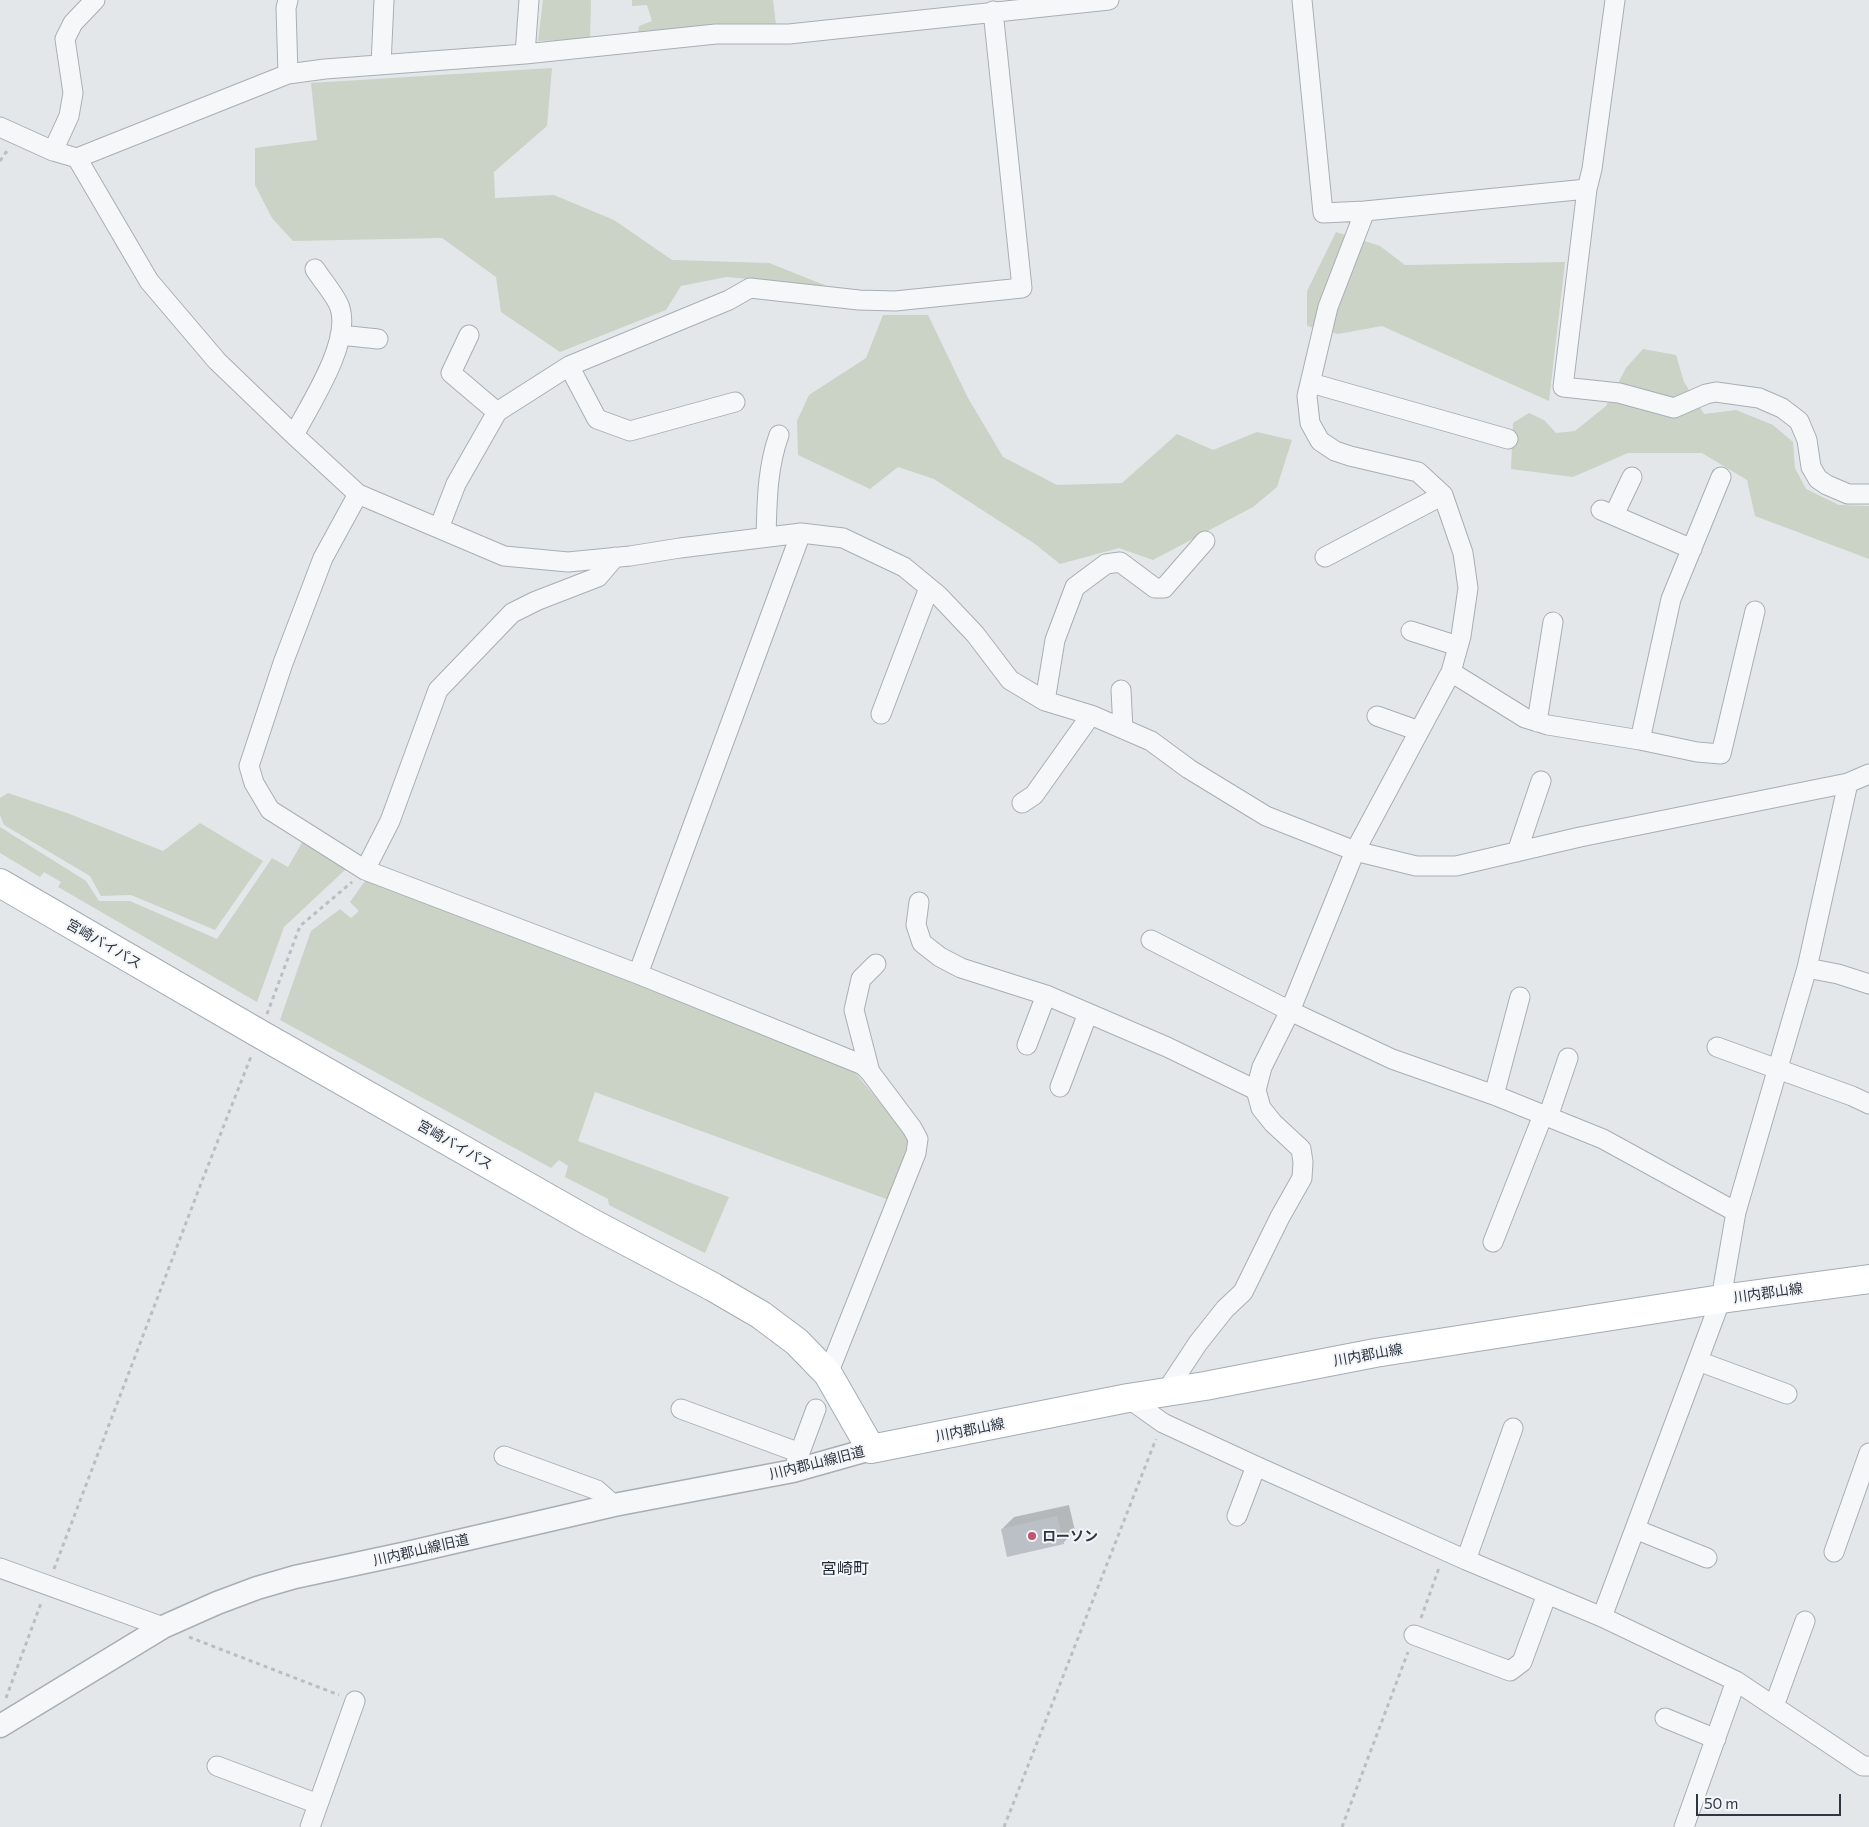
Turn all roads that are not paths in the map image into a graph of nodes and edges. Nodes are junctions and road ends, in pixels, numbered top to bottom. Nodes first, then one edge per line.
1 (95, 0) edge
2 (288, 0) edge
3 (384, 0) edge
4 (529, 0) edge
5 (1109, 0) edge
6 (1302, 0) edge
7 (1615, 0) edge
8 (993, 11) junction
9 (525, 54) junction
10 (381, 65) junction
11 (288, 74) junction
12 (0, 127) edge
13 (53, 151) junction
14 (77, 158) junction
15 (1587, 189) junction
16 (1364, 211) junction
17 (315, 269) dead end
18 (340, 335) junction
19 (469, 335) dead end
20 (378, 339) dead end
21 (569, 366) junction
22 (1311, 382) junction
23 (735, 402) dead end
24 (497, 412) junction
25 (294, 435) junction
26 (779, 435) dead end
27 (1508, 439) dead end
28 (1632, 477) dead end
29 (1721, 477) dead end
30 (358, 494) junction
31 (1869, 494) edge
32 (1442, 495) junction
33 (438, 528) junction
34 (801, 533) junction
35 (766, 537) junction
36 (1205, 541) dead end
37 (1692, 549) junction
38 (615, 558) junction
39 (1325, 558) dead end
40 (929, 588) junction
41 (1755, 611) dead end
42 (1553, 622) dead end
43 (1411, 631) dead end
44 (1458, 646) junction
45 (1451, 672) junction
46 (1121, 690) dead end
47 (1045, 701) junction
48 (881, 714) dead end
49 (1091, 716) junction
50 (1377, 716) dead end
51 (1537, 722) junction
52 (1123, 729) junction
53 (1419, 731) junction
54 (1640, 740) junction
55 (1869, 774) edge
56 (1541, 781) dead end
57 (1848, 783) junction
58 (1022, 803) dead end
59 (1355, 850) junction
60 (1517, 852) junction
61 (365, 870) junction
62 (0, 883) edge
63 (918, 902) dead end
64 (1151, 940) dead end
65 (876, 964) dead end
66 (1807, 968) junction
67 (638, 974) junction
68 (1869, 984) edge
69 (1046, 995) junction
70 (1520, 997) dead end
71 (1290, 1011) junction
72 (1088, 1013) junction
73 (1027, 1045) dead end
74 (1717, 1048) dead end
75 (1568, 1058) dead end
76 (1778, 1070) junction
77 (870, 1072) junction
78 (1060, 1087) dead end
79 (1256, 1090) junction
80 (1494, 1096) junction
81 (1869, 1104) edge
82 (1546, 1116) junction
83 (1736, 1212) junction
84 (1493, 1242) dead end
85 (1869, 1279) edge
86 (1721, 1299) junction
87 (1698, 1361) junction
88 (828, 1374) junction
89 (1165, 1393) junction
90 (1787, 1394) dead end
91 (1128, 1398) junction
92 (681, 1409) dead end
93 (816, 1410) dead end
94 (1513, 1428) dead end
95 (871, 1449) junction
96 (1869, 1453) edge
97 (504, 1456) dead end
98 (796, 1462) junction
99 (1256, 1466) junction
100 (614, 1505) junction
101 (1237, 1516) dead end
102 (1635, 1529) junction
103 (1834, 1552) dead end
104 (1707, 1558) dead end
105 (1466, 1560) junction
106 (0, 1568) edge
107 (1547, 1594) junction
108 (1602, 1617) junction
109 (1805, 1621) dead end
110 (163, 1627) junction
111 (1414, 1635) road end
112 (1736, 1680) junction
113 (355, 1702) road end
114 (1774, 1706) junction
115 (2, 1716) edge
116 (1665, 1718) dead end
117 (1716, 1739) junction
118 (217, 1766) dead end
119 (1869, 1766) edge
120 (318, 1804) junction
121 (310, 1827) edge
122 (1684, 1827) edge

1 - 13 street
2 - 11 street
3 - 10 street
4 - 9 street
5 - 8 street
6 - 16 street
7 - 15 street
8 - 9 street
8 - 21 street
9 - 10 street
10 - 11 street
11 - 14 street
12 - 13 street
13 - 14 street
14 - 25 street
15 - 16 street
15 - 31 street
16 - 22 street
17 - 18 street
18 - 20 street
18 - 25 street
19 - 24 street
21 - 23 street
21 - 24 street
22 - 27 street
22 - 32 street
24 - 33 street
25 - 30 street
26 - 35 street
28 - 37 street
29 - 37 street
30 - 33 street
30 - 61 street
32 - 39 street
32 - 44 street
33 - 38 street
34 - 35 street
34 - 40 street
34 - 67 street
35 - 38 street
36 - 47 street
37 - 54 street
38 - 61 street
40 - 47 street
40 - 48 street
41 - 54 street
42 - 51 street
43 - 44 street
44 - 45 street
45 - 51 street
45 - 53 street
46 - 52 street
47 - 49 street
49 - 52 street
49 - 58 street
50 - 53 street
51 - 54 street
52 - 59 street
53 - 59 street
55 - 57 street
56 - 60 street
57 - 60 street
57 - 66 street
59 - 60 street
59 - 71 street
61 - 67 street
62 - 88 main road, 宮崎バイパス
63 - 69 street
64 - 71 street
65 - 77 street
66 - 68 street
66 - 76 street
67 - 77 street
69 - 72 street
69 - 73 street
70 - 80 street
71 - 79 street
71 - 80 street
72 - 78 street
72 - 79 street
74 - 76 street
75 - 82 street
76 - 81 street
76 - 83 street
77 - 88 street
79 - 89 street
80 - 82 street
82 - 83 street
82 - 84 street
83 - 86 street
85 - 86 main road, 川内郡山線
86 - 87 street
86 - 89 main road, 川内郡山線
87 - 90 street
87 - 102 street
88 - 95 main road, 宮崎バイパス
89 - 91 main road, 川内郡山線
91 - 95 main road, 川内郡山線
91 - 99 street
92 - 98 street
93 - 98 street
94 - 105 street
95 - 98 street, 川内郡山線旧道
96 - 103 street
97 - 100 street
98 - 100 street, 川内郡山線旧道
99 - 101 street
99 - 105 street
100 - 110 street, 川内郡山線旧道
102 - 104 street
102 - 108 street
105 - 107 street
106 - 110 street
107 - 108 street
107 - 111 street
108 - 112 street
109 - 114 street
110 - 115 street, 川内郡山線旧道
112 - 114 street
112 - 117 street
113 - 120 street
114 - 119 street
116 - 117 street
117 - 122 street
118 - 120 street
120 - 121 street

